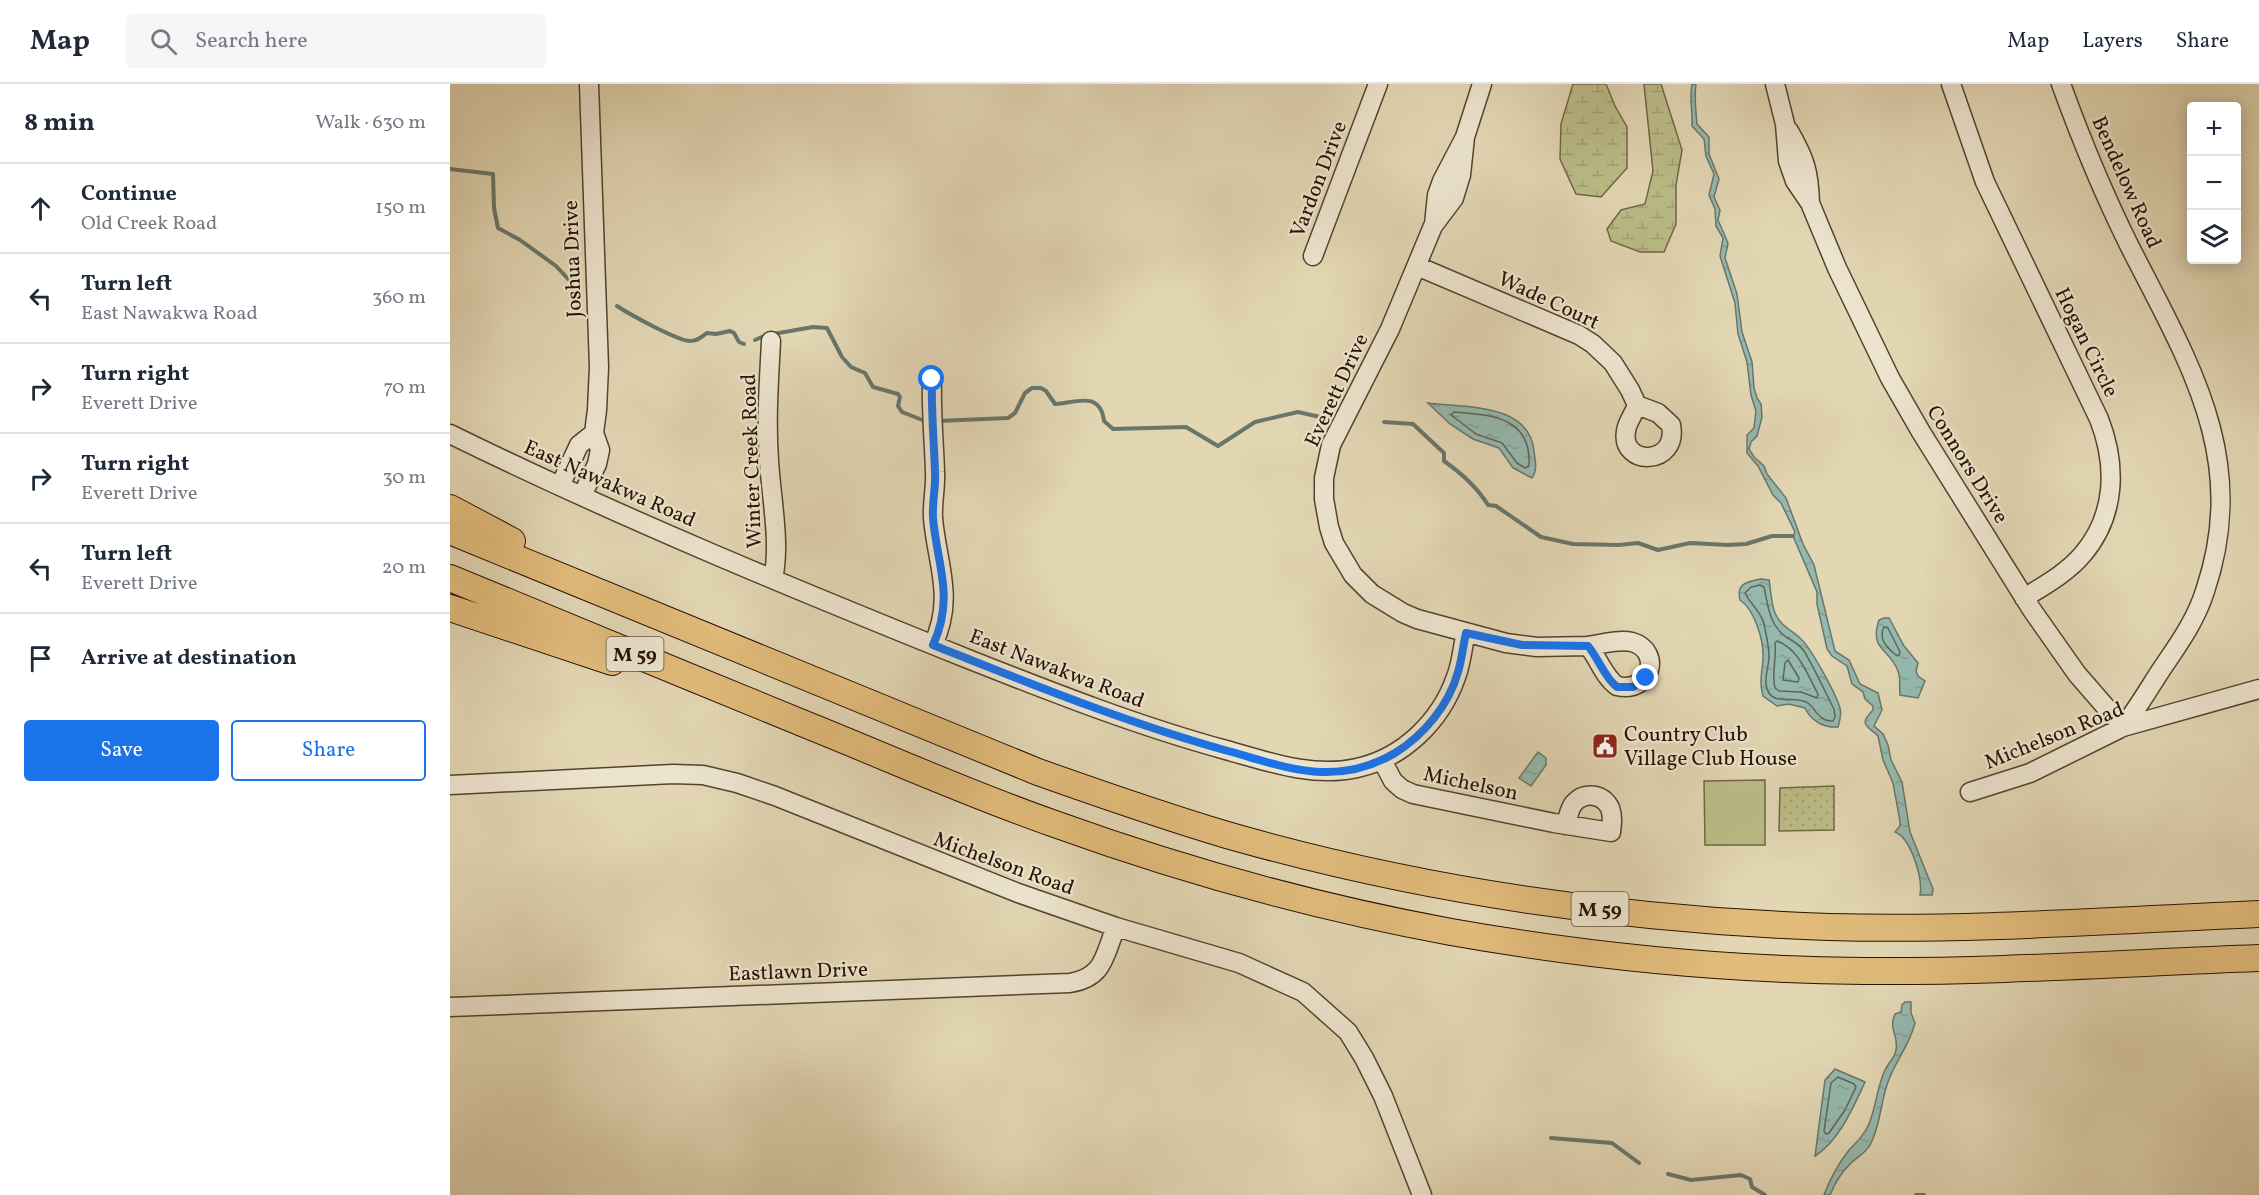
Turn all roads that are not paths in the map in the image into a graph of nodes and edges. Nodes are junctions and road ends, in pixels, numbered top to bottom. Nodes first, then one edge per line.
1 (589, 84) edge
2 (1378, 84) edge
3 (1482, 84) edge
4 (1775, 84) edge
5 (1951, 84) edge
6 (2061, 84) edge
7 (1313, 256) dead end
8 (1417, 266) junction
9 (771, 341) dead end
10 (932, 379) dead end
11 (1636, 405) dead end
12 (594, 433) junction
13 (450, 434) edge
14 (560, 486) junction
15 (582, 496) junction
16 (450, 508) edge
17 (450, 531) edge
18 (450, 578) edge
19 (773, 579) junction
20 (2024, 598) junction
21 (450, 608) edge
22 (659, 617) junction
23 (1466, 633) junction
24 (933, 645) junction
25 (1588, 646) dead end
26 (2259, 690) edge
27 (2123, 727) junction
28 (821, 730) junction
29 (1382, 760) junction
30 (450, 785) edge
31 (1970, 792) dead end
32 (1566, 825) dead end
33 (2259, 914) edge
34 (1116, 927) junction
35 (2259, 958) edge
36 (450, 1007) edge
37 (1422, 1195) edge

1 - 12 street, Joshua Drive
2 - 7 street, Vardon Drive
3 - 8 street, Everett Drive
4 - 20 street, Connors Drive
5 - 20 street, Hogan Circle
6 - 27 street, Bendelow Road
8 - 11 street, Wade Court
8 - 23 street, Everett Drive
9 - 19 street, Winter Creek Road
10 - 24 street
12 - 14 street
12 - 15 street, Joshua Drive
13 - 14 street, East Nawakwa Road
14 - 15 street, East Nawakwa Road
15 - 19 street, East Nawakwa Road
16 - 22 highway
17 - 22 highway, M 59
18 - 28 highway, M 59
19 - 24 street, East Nawakwa Road
20 - 27 street, Connors Drive
21 - 28 highway
22 - 33 highway, M 59
23 - 25 street, Everett Drive
23 - 29 street, East Nawakwa Road
24 - 29 street, East Nawakwa Road
26 - 27 street, Michelson Road
27 - 31 street, Michelson Road
28 - 35 highway, M 59
29 - 32 street, Michelson
30 - 34 street, Michelson Road
34 - 36 street, Eastlawn Drive
34 - 37 street, Michelson Road

